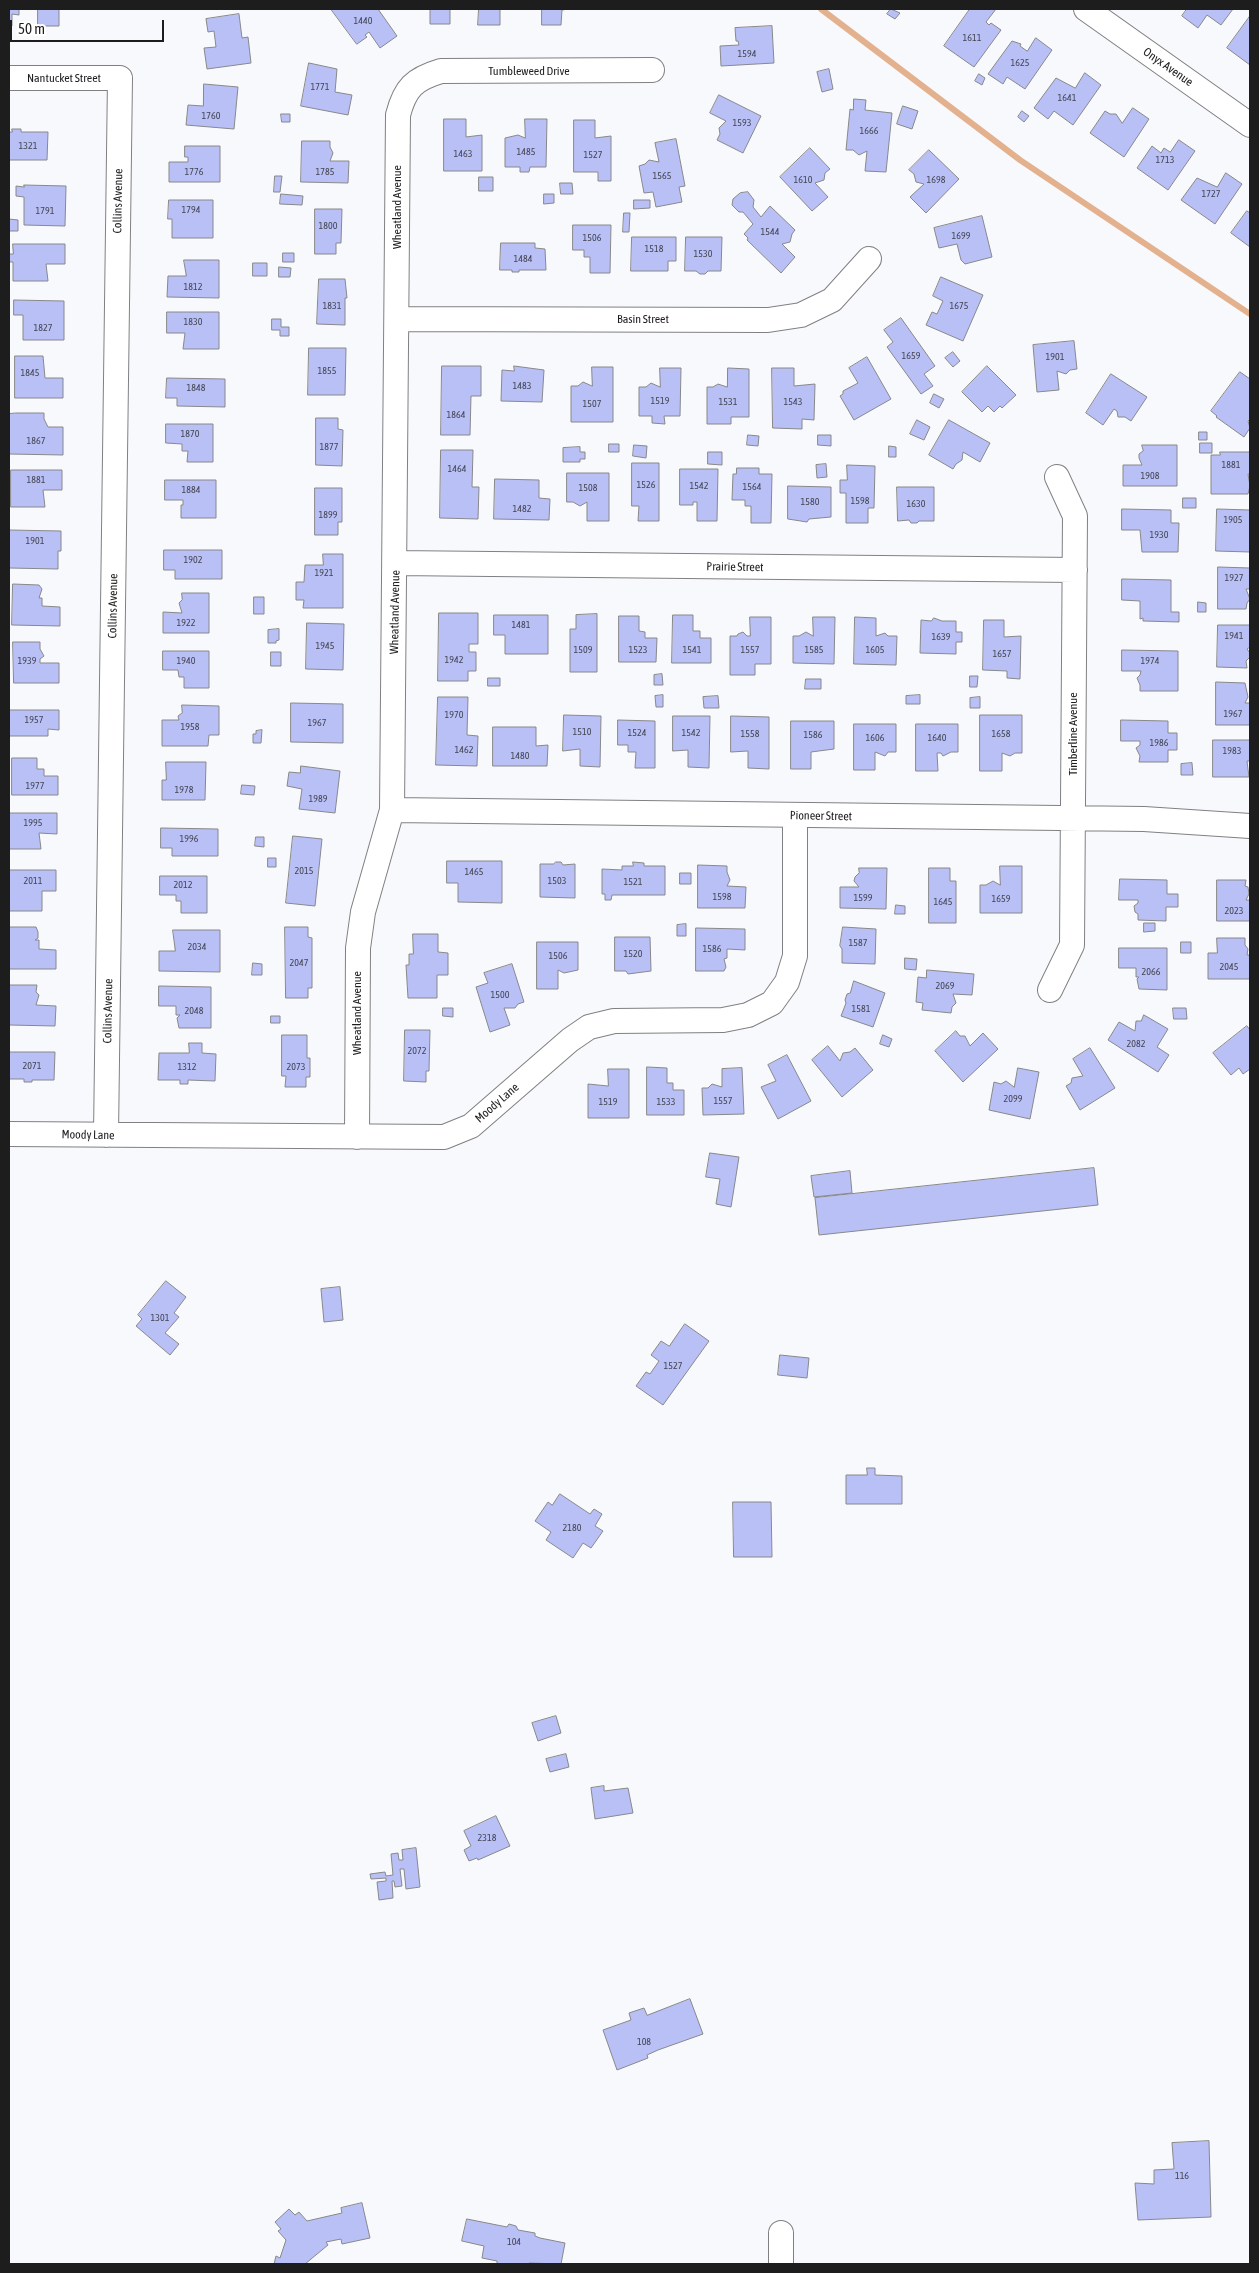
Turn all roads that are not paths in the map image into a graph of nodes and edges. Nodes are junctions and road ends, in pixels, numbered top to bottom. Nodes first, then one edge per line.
1 (1086, 9) edge
2 (652, 70) dead end
3 (9, 78) edge
4 (120, 78) joint
5 (411, 86) joint
6 (1250, 126) edge
7 (868, 259) dead end
8 (397, 319) junction
9 (1057, 477) dead end
10 (395, 563) junction
11 (1075, 570) junction
12 (392, 810) junction
13 (795, 816) junction
14 (1073, 819) junction
15 (1250, 826) edge
16 (1050, 990) dead end
17 (9, 1134) edge
18 (106, 1135) junction
19 (357, 1137) junction
20 (782, 2233) dead end
21 (781, 2264) edge

1 - 6 street, Onyx Avenue
2 - 5 street, Tumbleweed Drive
3 - 4 street, Nantucket Street
4 - 18 street, Collins Avenue
5 - 8 street, Wheatland Avenue
7 - 8 street, Basin Street
8 - 10 street, Wheatland Avenue
9 - 11 street, Timberline Avenue
10 - 11 street, Prairie Street
10 - 12 street, Wheatland Avenue
11 - 14 street, Timberline Avenue
12 - 13 street, Pioneer Street
12 - 19 street, Wheatland Avenue
13 - 14 street, Pioneer Street
13 - 19 street, Moody Lane
14 - 15 street, Pioneer Street
14 - 16 street, Timberline Avenue
17 - 18 street, Moody Lane
18 - 19 street, Moody Lane
20 - 21 street

